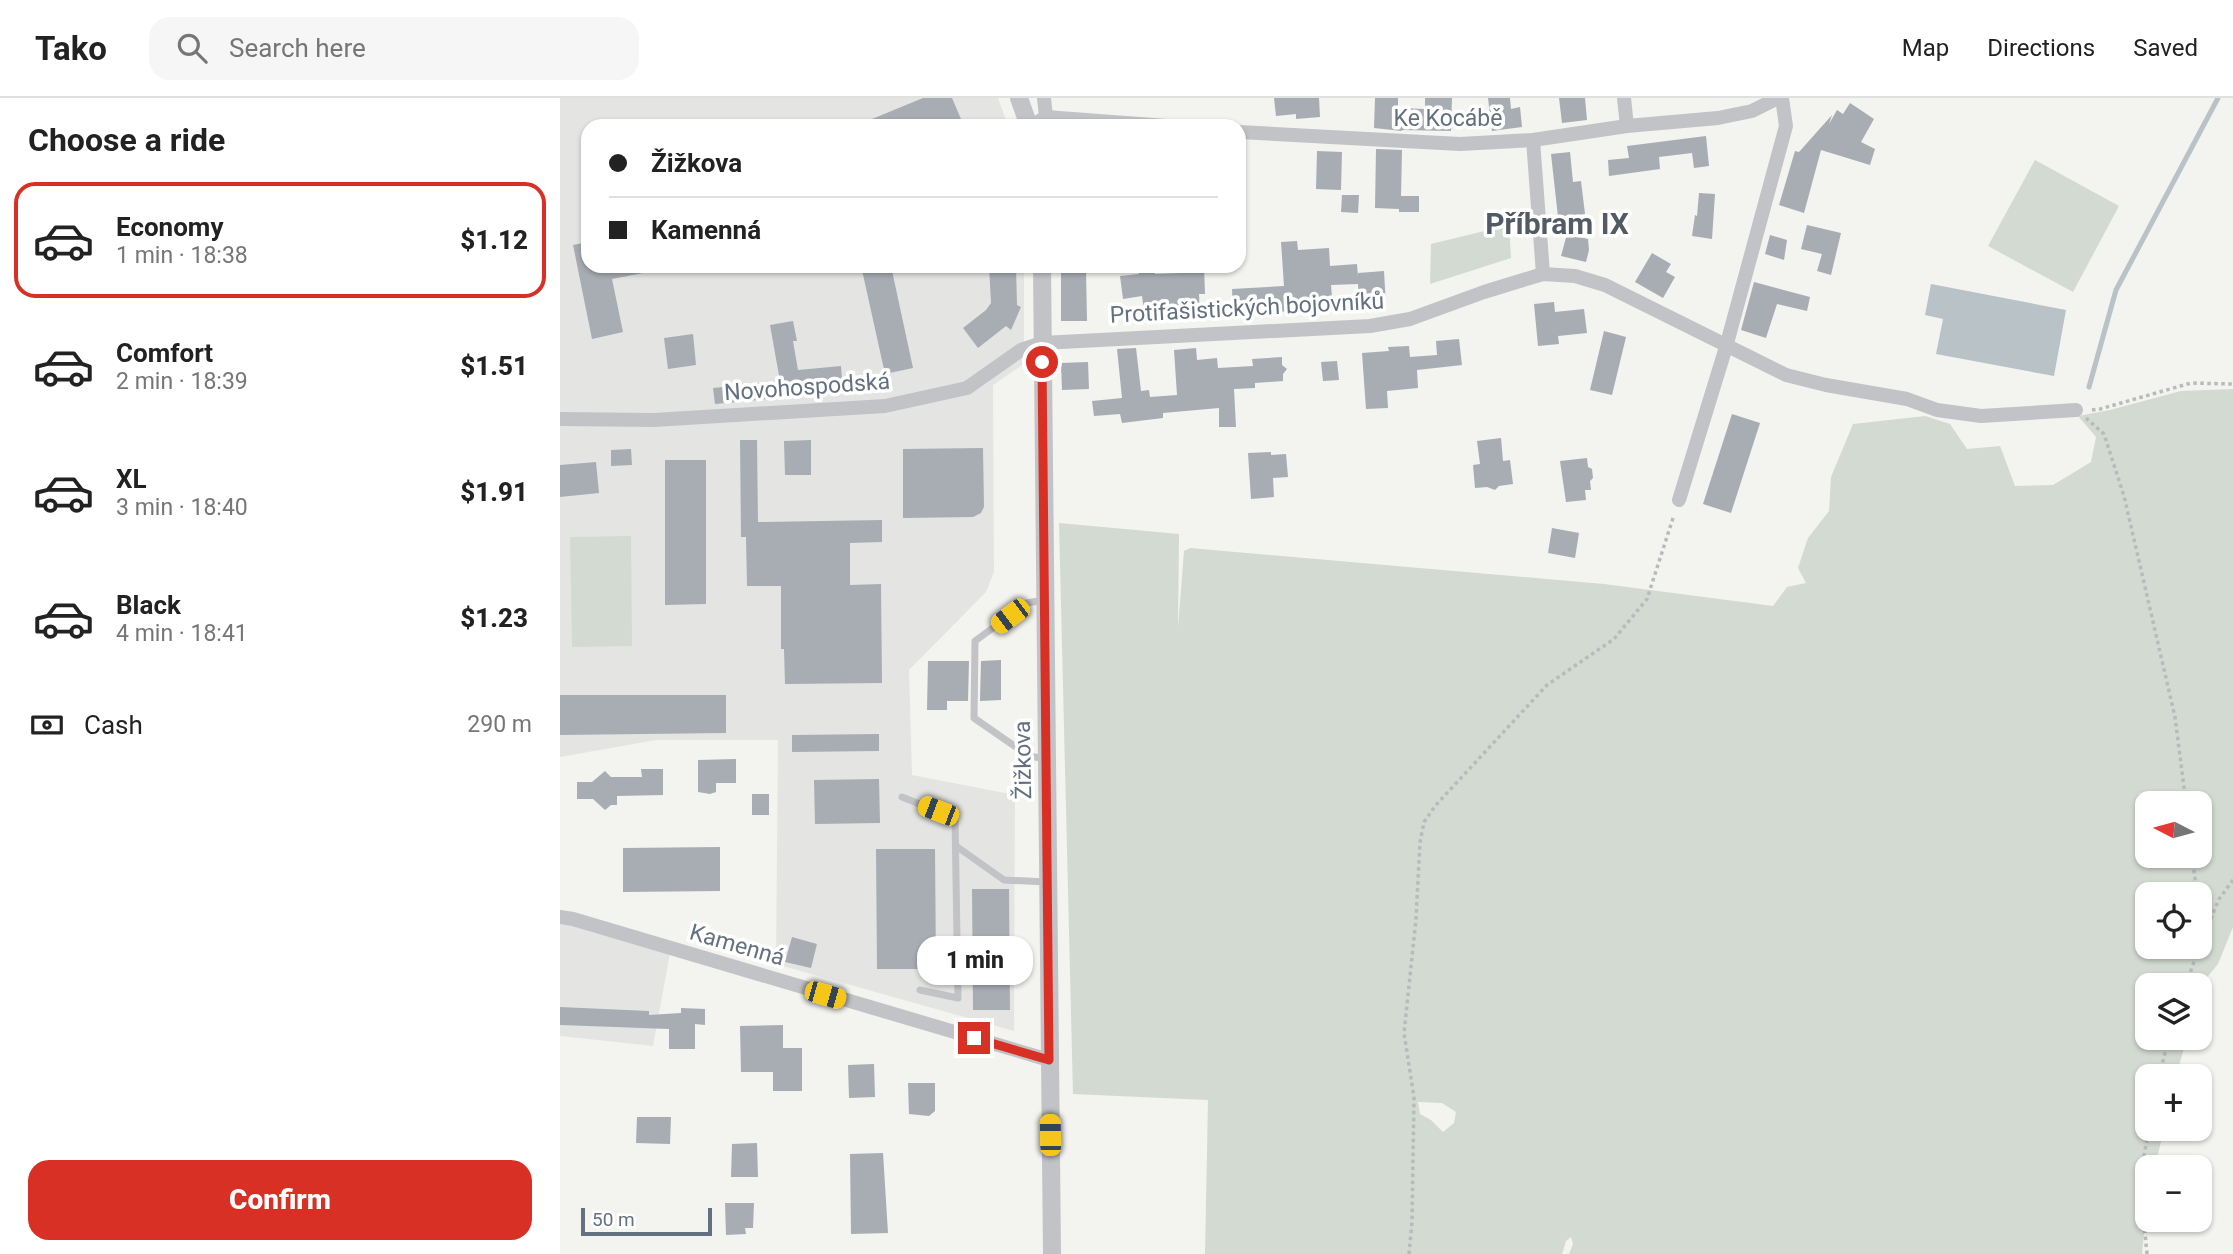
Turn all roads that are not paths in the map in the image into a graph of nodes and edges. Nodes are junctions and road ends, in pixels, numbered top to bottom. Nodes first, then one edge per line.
1 (1019, 98) edge
2 (1044, 98) edge
3 (1624, 98) edge
4 (1780, 98) edge
5 (1046, 117) junction
6 (1027, 119) edge
7 (1042, 119) edge
8 (1073, 119) edge
9 (1627, 126) junction
10 (1246, 132) edge
11 (1533, 140) junction
12 (1042, 273) edge
13 (1543, 275) junction
14 (1042, 343) junction
15 (1726, 347) junction
16 (2076, 410) road end
17 (560, 419) edge
18 (1679, 500) road end
19 (1045, 600) junction
20 (1047, 759) junction
21 (902, 797) dead end
22 (956, 846) junction
23 (1048, 882) junction
24 (567, 918) edge
25 (920, 990) dead end
26 (1049, 1060) junction
27 (1052, 1254) edge

1 - 6 street
2 - 5 street
3 - 9 street
4 - 9 street, Ke Kocábě
4 - 15 street
5 - 7 street
5 - 8 street
9 - 11 street, Ke Kocábě
10 - 11 street, Ke Kocábě
11 - 13 street
12 - 14 street, Žižkova
13 - 14 street, Protifašistických bojovníků
13 - 15 street, Protifašistických bojovníků
14 - 17 street, Novohospodská
14 - 19 street, Žižkova
15 - 16 street, Protifašistických bojovníků
15 - 18 street
19 - 20 street, Žižkova
19 - 20 lane
20 - 23 street, Žižkova
21 - 22 lane
22 - 23 lane
22 - 25 lane
23 - 26 street, Žižkova
24 - 26 street, Kamenná
26 - 27 street, Žižkova

